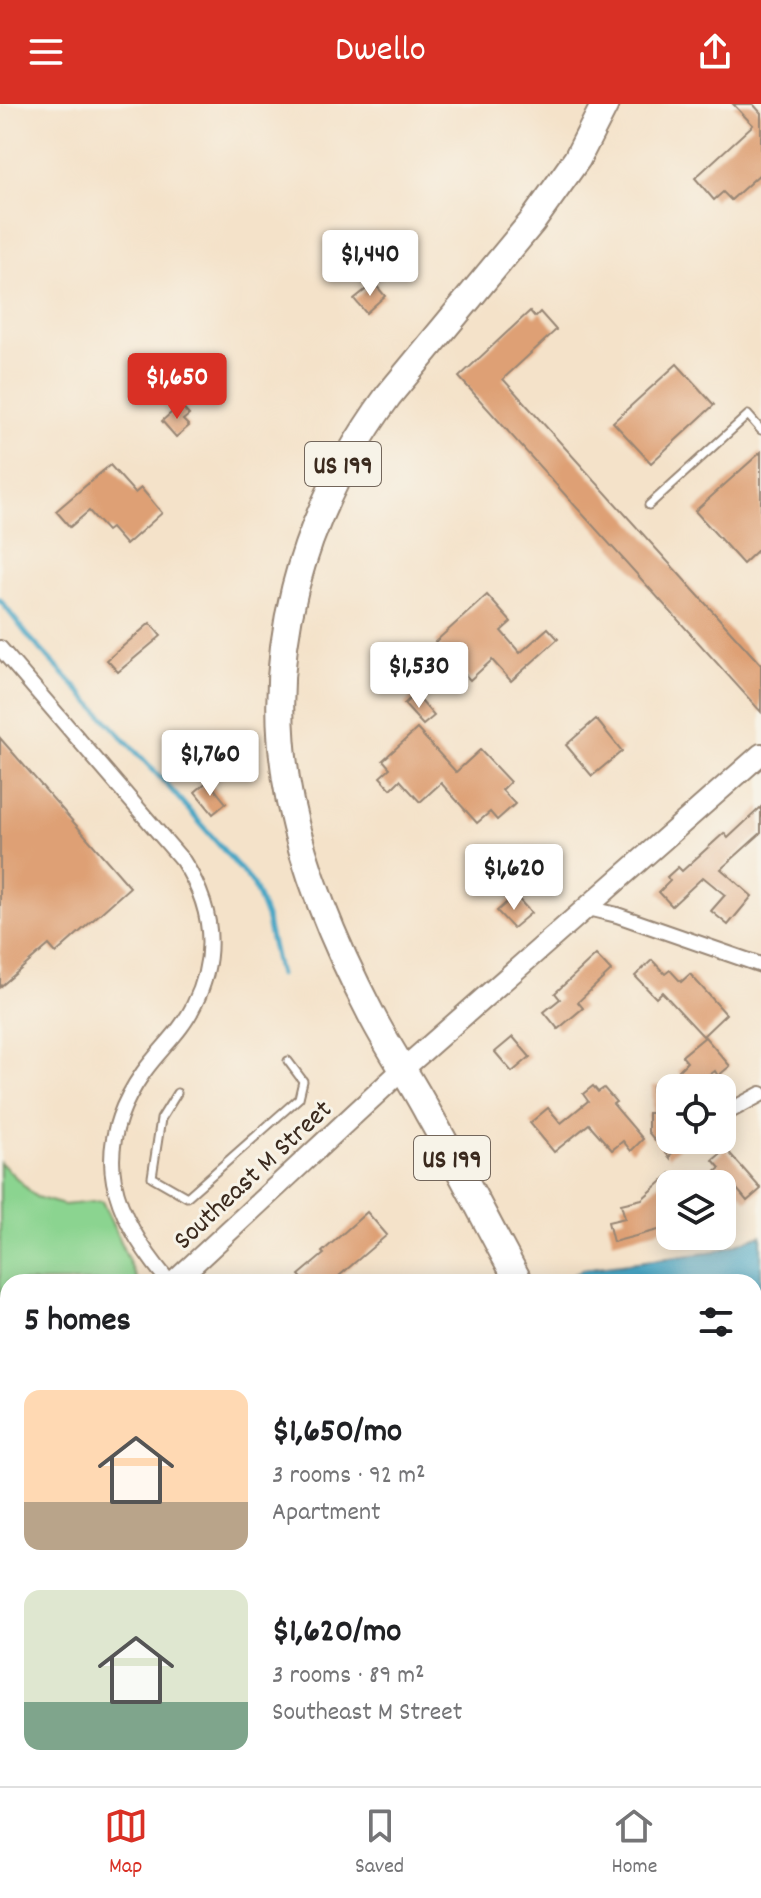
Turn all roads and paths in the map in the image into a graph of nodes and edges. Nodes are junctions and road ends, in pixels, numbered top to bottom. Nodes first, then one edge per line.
1 (605, 104) edge
2 (761, 430) edge
3 (649, 505) dead end
4 (0, 648) edge
5 (761, 754) edge
6 (588, 908) junction
7 (761, 965) edge
8 (288, 1061) dead end
9 (402, 1070) junction
10 (177, 1093) dead end
11 (761, 1094) edge
12 (736, 1107) edge
13 (164, 1274) edge
14 (181, 1274) edge
15 (515, 1274) edge

1 - 9 highway, US 199
2 - 3 lane
4 - 13 street
5 - 6 street, Southeast M Street
6 - 7 street
6 - 9 street, Southeast M Street
8 - 10 lane
9 - 14 street, Southeast M Street
9 - 15 highway, US 199
11 - 12 street

